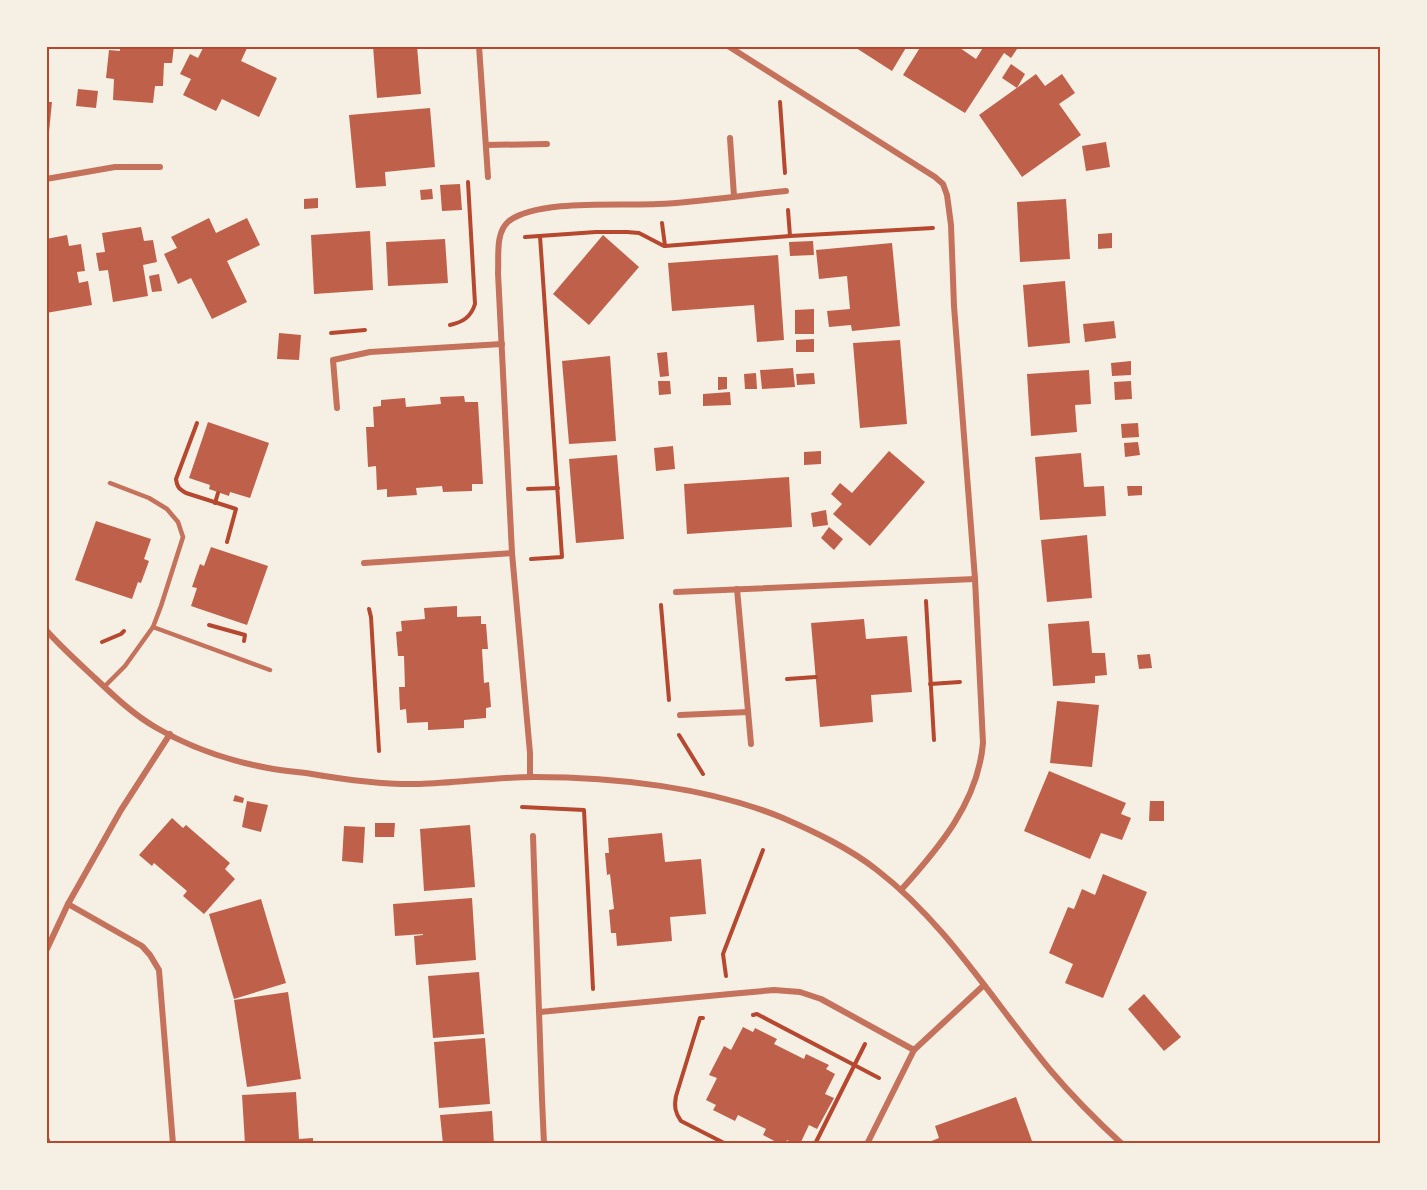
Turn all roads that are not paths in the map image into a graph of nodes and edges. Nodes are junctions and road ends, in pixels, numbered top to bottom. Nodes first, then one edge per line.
1 (479, 46) edge
2 (728, 46) edge
3 (730, 138) dead end
4 (547, 144) dead end
5 (486, 145) junction
6 (160, 166) dead end
7 (488, 177) dead end
8 (46, 180) edge
9 (786, 191) road end
10 (734, 196) junction
11 (502, 344) junction
12 (337, 408) dead end
13 (110, 483) dead end
14 (512, 557) junction
15 (364, 563) dead end
16 (975, 579) junction
17 (737, 589) junction
18 (676, 592) dead end
19 (153, 627) junction
20 (46, 630) edge
21 (270, 670) dead end
22 (104, 687) junction
23 (748, 712) junction
24 (680, 715) dead end
25 (170, 734) junction
26 (751, 744) dead end
27 (530, 777) junction
28 (533, 836) dead end
29 (901, 890) junction
30 (68, 904) junction
31 (46, 951) edge
32 (984, 985) junction
33 (540, 1012) junction
34 (914, 1050) junction
35 (173, 1143) edge
36 (544, 1143) edge
37 (867, 1143) edge
38 (1122, 1143) edge

1 - 5 street
2 - 16 street
3 - 10 street
4 - 5 street
5 - 7 street
6 - 8 street
9 - 10 street
10 - 11 street
11 - 12 street
11 - 14 street
13 - 19 lane
14 - 15 street
14 - 27 street
16 - 17 street
16 - 29 street
17 - 18 street
17 - 23 street
19 - 21 lane
19 - 22 lane
20 - 22 street
22 - 25 street
23 - 24 street
23 - 26 street
25 - 27 street
25 - 30 street
27 - 29 street
28 - 33 street
29 - 32 street
30 - 31 street
30 - 35 street
32 - 34 street
32 - 38 street
33 - 34 street
33 - 36 street
34 - 37 street

